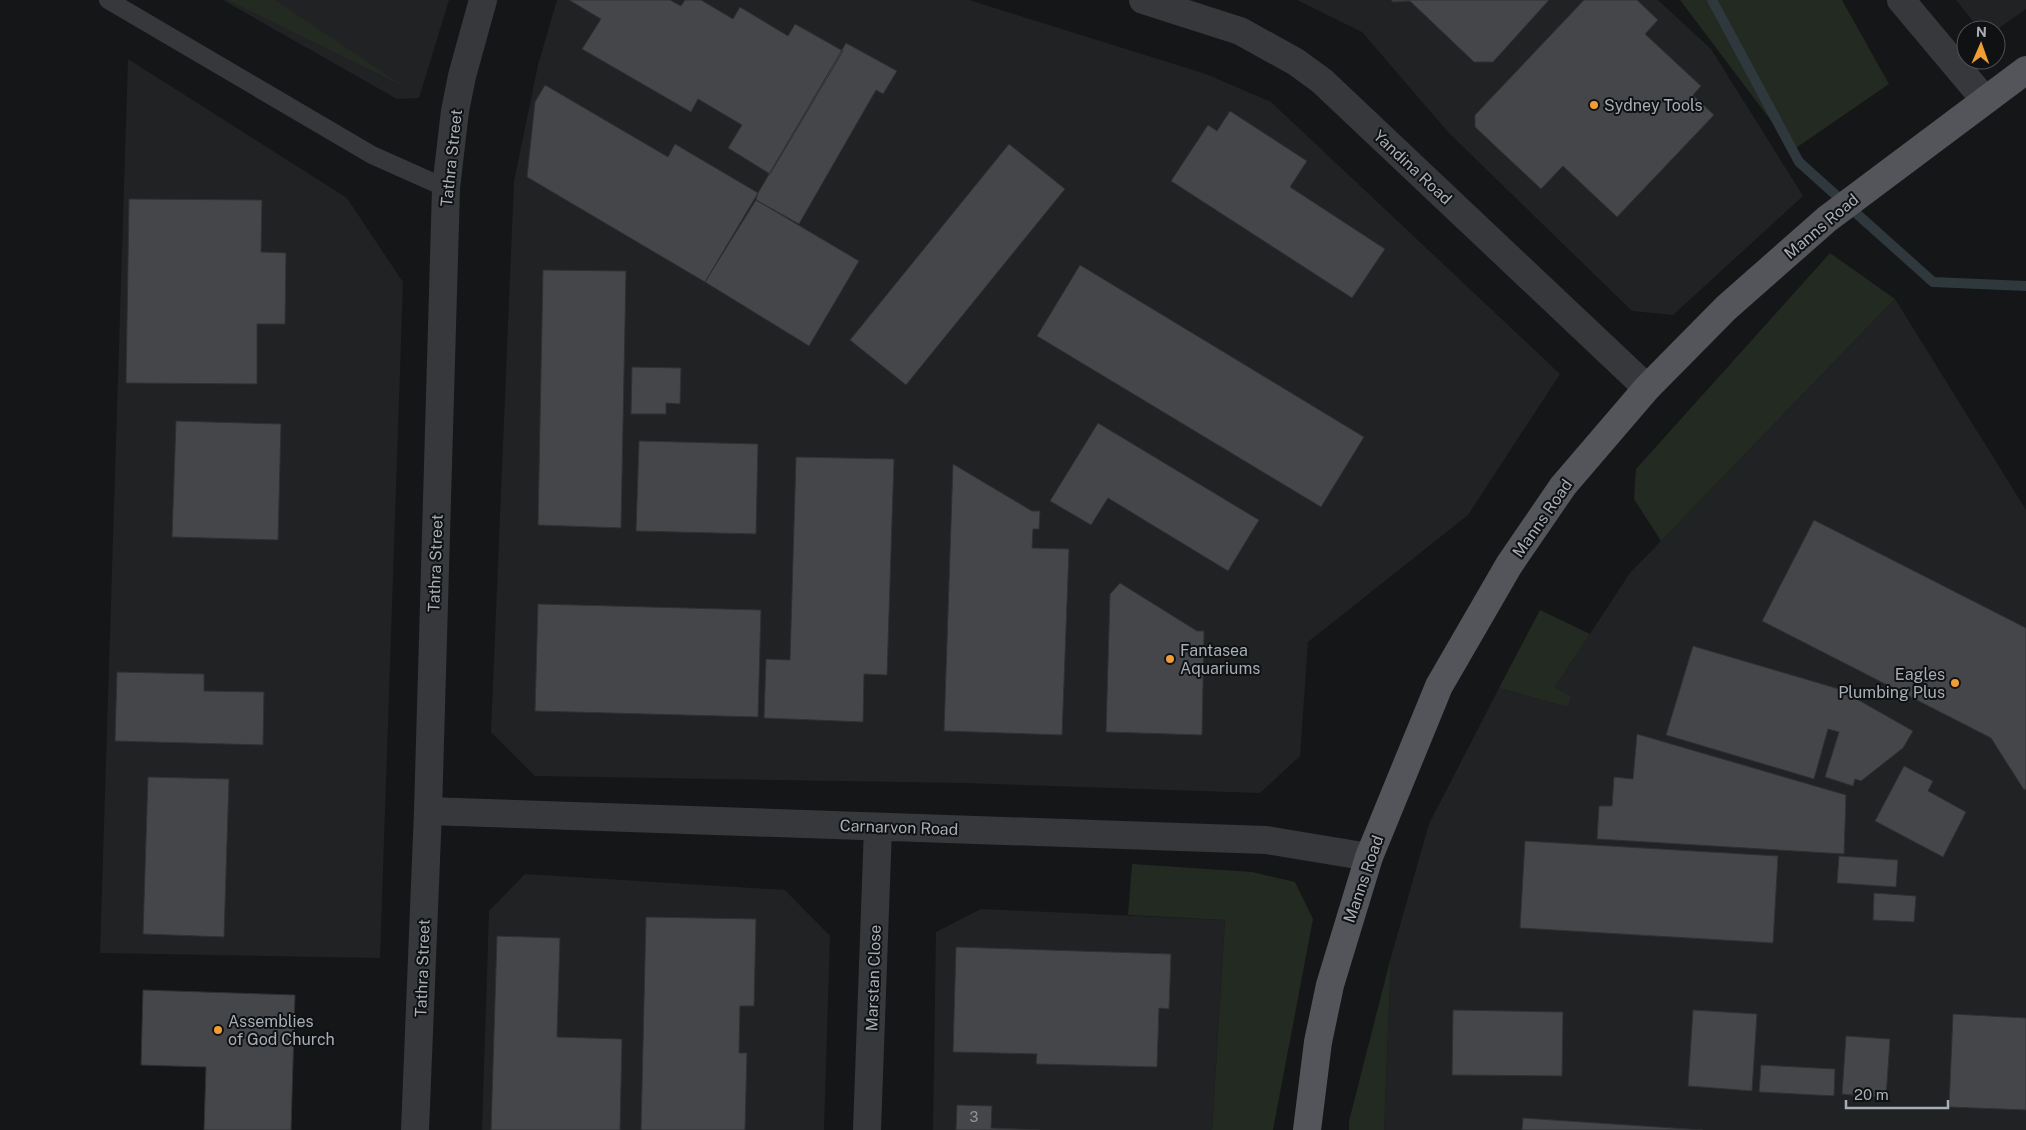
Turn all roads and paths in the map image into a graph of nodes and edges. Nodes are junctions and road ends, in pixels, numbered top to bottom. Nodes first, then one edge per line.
1 (108, 0) edge
2 (483, 0) edge
3 (1144, 0) edge
4 (1901, 0) edge
5 (2026, 70) edge
6 (1985, 100) junction
7 (446, 188) junction
8 (1647, 388) junction
9 (428, 811) junction
10 (878, 826) junction
11 (1369, 857) junction
12 (415, 1130) edge
13 (867, 1130) edge
14 (1307, 1130) edge

1 - 7 lane
2 - 7 street, Tathra Street
3 - 8 street, Yandina Road
4 - 6 street
5 - 6 main road, Manns Road
6 - 8 main road, Manns Road
7 - 9 street, Tathra Street
8 - 11 main road, Manns Road
9 - 10 street, Carnarvon Road
9 - 12 street, Tathra Street
10 - 11 street, Carnarvon Road
10 - 13 street, Marstan Close
11 - 14 main road, Manns Road

